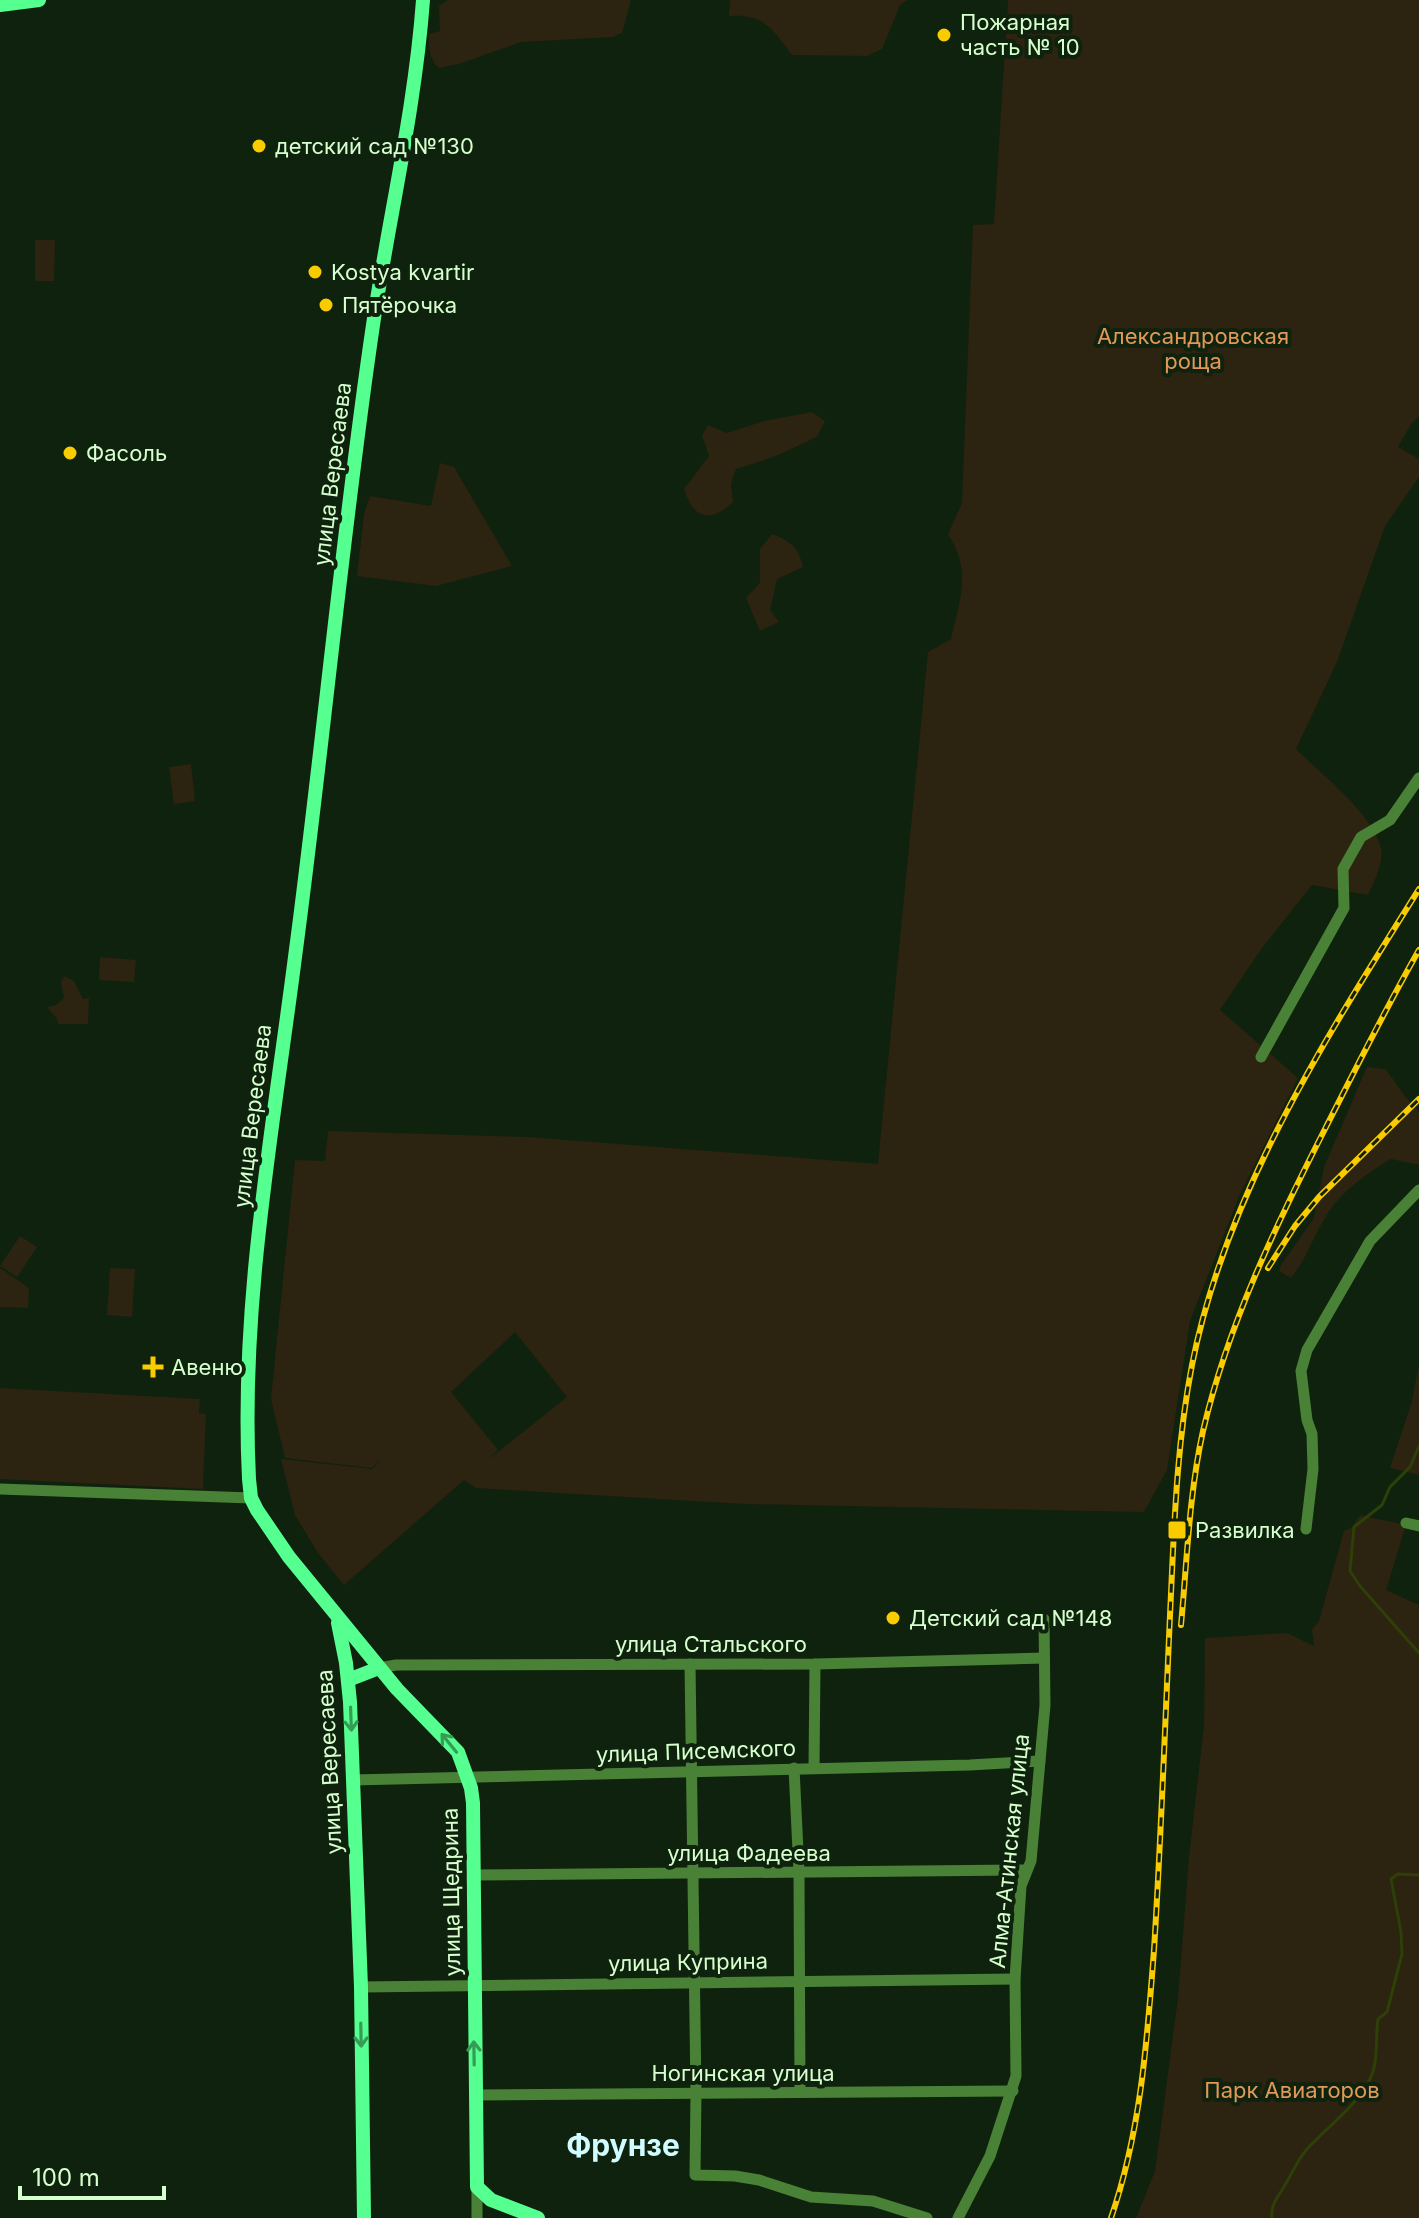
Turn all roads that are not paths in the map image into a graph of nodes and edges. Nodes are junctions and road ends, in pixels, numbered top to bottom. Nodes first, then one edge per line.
1 (39, 0) edge
2 (423, 0) edge
3 (0, 5) edge
4 (1419, 778) edge
5 (1261, 1057) dead end
6 (1419, 1190) edge
7 (0, 1489) edge
8 (251, 1498) junction
9 (1406, 1523) dead end
10 (1419, 1526) edge
11 (1306, 1529) dead end
12 (335, 1615) junction
13 (1044, 1619) dead end
14 (1044, 1658) junction
15 (690, 1664) junction
16 (815, 1664) junction
17 (379, 1668) junction
18 (348, 1680) junction
19 (1040, 1761) junction
20 (794, 1768) junction
21 (814, 1768) junction
22 (691, 1771) junction
23 (468, 1778) junction
24 (353, 1780) junction
25 (1026, 1870) junction
26 (799, 1872) junction
27 (693, 1873) junction
28 (473, 1875) junction
29 (1015, 1979) junction
30 (800, 1981) junction
31 (695, 1982) junction
32 (474, 1984) junction
33 (361, 1987) junction
34 (1013, 2091) junction
35 (800, 2092) junction
36 (696, 2093) junction
37 (475, 2095) junction
38 (477, 2187) junction
39 (364, 2218) edge
40 (477, 2218) edge
41 (538, 2218) edge
42 (927, 2218) edge
43 (958, 2218) edge

1 - 3 main road
2 - 8 main road, улица Вересаева
4 - 5 street
6 - 11 street
7 - 8 street
8 - 12 main road, улица Вересаева
9 - 10 street
12 - 17 main road, улица Щедрина
12 - 18 main road, улица Вересаева
13 - 14 street, Алма-Атинская улица
14 - 16 street, улица Стальского
14 - 19 street, Алма-Атинская улица
15 - 16 street, улица Стальского
15 - 17 street, улица Стальского
15 - 22 street
16 - 21 street
17 - 18 main road
23 -> 17 main road, улица Щедрина
18 -> 24 main road, улица Вересаева
19 - 21 street, улица Писемского
19 - 25 street, Алма-Атинская улица
20 - 21 street, улица Писемского
20 - 22 street, улица Писемского
20 - 26 street
22 - 23 street, улица Писемского
22 - 27 street
23 - 24 street, улица Писемского
23 - 28 main road, улица Щедрина
24 - 33 main road, улица Вересаева
25 - 26 street, улица Фадеева
25 - 29 street, Алма-Атинская улица
26 - 27 street, улица Фадеева
26 - 30 street
27 - 28 street, улица Фадеева
27 - 31 street
28 - 32 main road, улица Щедрина
29 - 30 street, улица Куприна
29 - 34 street, Алма-Атинская улица
30 - 31 street, улица Куприна
30 - 35 street
31 - 32 street, улица Куприна
31 - 36 street
32 - 33 street, улица Куприна
37 -> 32 main road, улица Щедрина
33 -> 39 main road, улица Вересаева
34 - 35 street, Ногинская улица
34 - 43 street, Алма-Атинская улица
35 - 36 street, Ногинская улица
36 - 37 street, Ногинская улица
36 - 42 street
37 - 38 main road, улица Щедрина
38 - 40 street, улица Щедрина
38 - 41 main road

